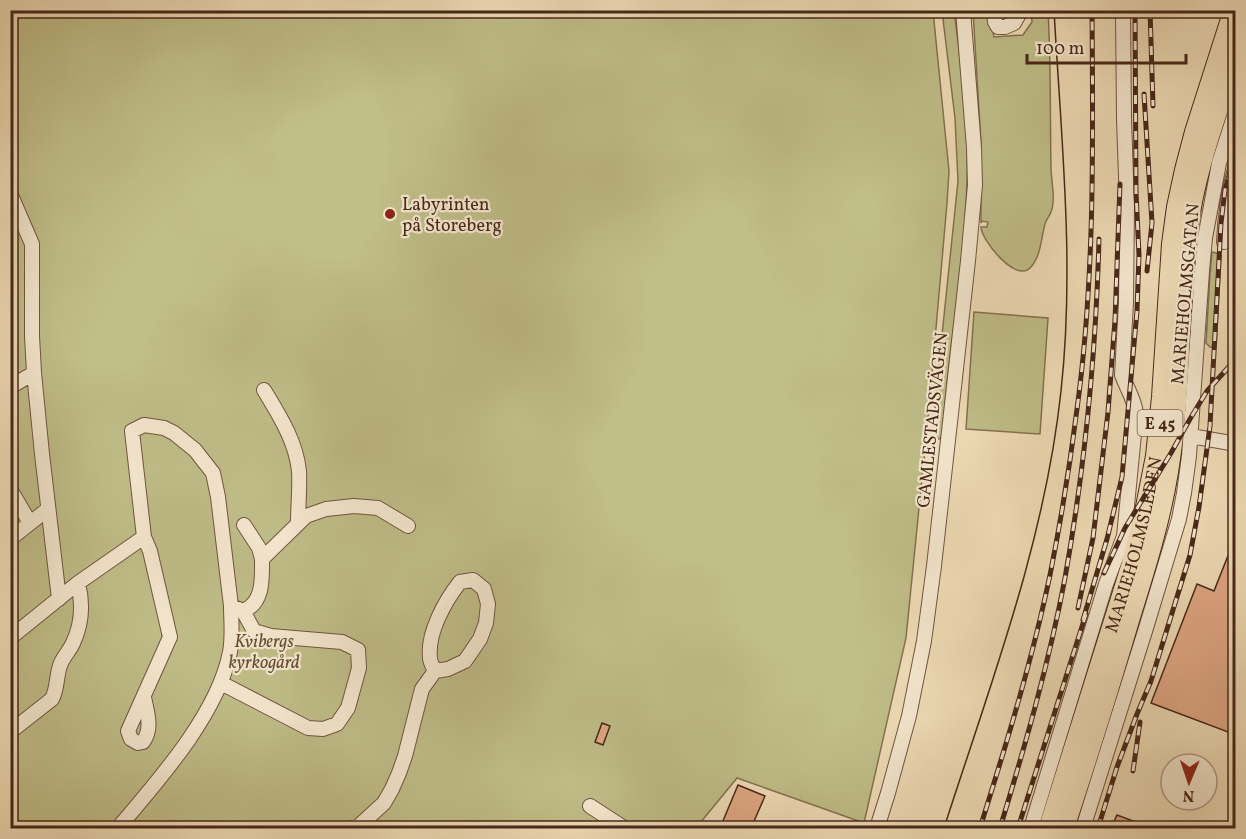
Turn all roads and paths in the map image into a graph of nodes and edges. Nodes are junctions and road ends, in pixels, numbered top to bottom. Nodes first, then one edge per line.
1 (963, 10) edge
2 (994, 10) edge
3 (1018, 10) edge
4 (1123, 10) edge
5 (1234, 10) edge
6 (1236, 54) edge
7 (1236, 110) edge
8 (1236, 165) edge
9 (10, 193) edge
10 (1205, 238) junction
11 (1230, 243) edge
12 (34, 373) junction
13 (10, 387) edge
14 (264, 390) dead end
15 (1191, 436) junction
16 (1236, 444) edge
17 (11, 490) edge
18 (48, 509) junction
19 (30, 523) junction
20 (298, 523) junction
21 (244, 525) dead end
22 (408, 526) dead end
23 (144, 537) junction
24 (10, 539) edge
25 (262, 559) junction
26 (78, 583) junction
27 (59, 599) junction
28 (237, 608) junction
29 (10, 638) edge
30 (435, 671) junction
31 (221, 683) junction
32 (144, 697) dead end
33 (10, 732) edge
34 (590, 806) dead end
35 (118, 828) edge
36 (354, 828) edge
37 (624, 828) edge
38 (877, 828) edge
39 (1031, 828) edge
40 (1049, 828) edge
41 (1064, 828) edge
42 (1083, 828) edge

1 - 38 street, GAMLESTADSVÄGEN
2 - 3 street
4 - 39 street
5 - 40 highway, MARIEHOLMSLEDEN / E 45
6 - 41 highway, MARIEHOLMSLEDEN / E 45
7 - 10 street, MARIEHOLMSGATAN
8 - 11 street
9 - 12 street
10 - 11 street
10 - 15 street, MARIEHOLMSGATAN
12 - 13 street
12 - 18 street
14 - 20 street
15 - 16 street
15 - 42 street, MARIEHOLMSGATAN
17 - 19 street
18 - 19 street
18 - 27 street
19 - 24 street
20 - 22 street
20 - 25 street
21 - 25 street
23 - 26 street
23 - 28 street
23 - 32 street
25 - 28 street
26 - 27 street
26 - 33 street
27 - 29 street
28 - 31 street
28 - 31 street
30 - 30 street
30 - 36 street
31 - 35 street
34 - 37 street

